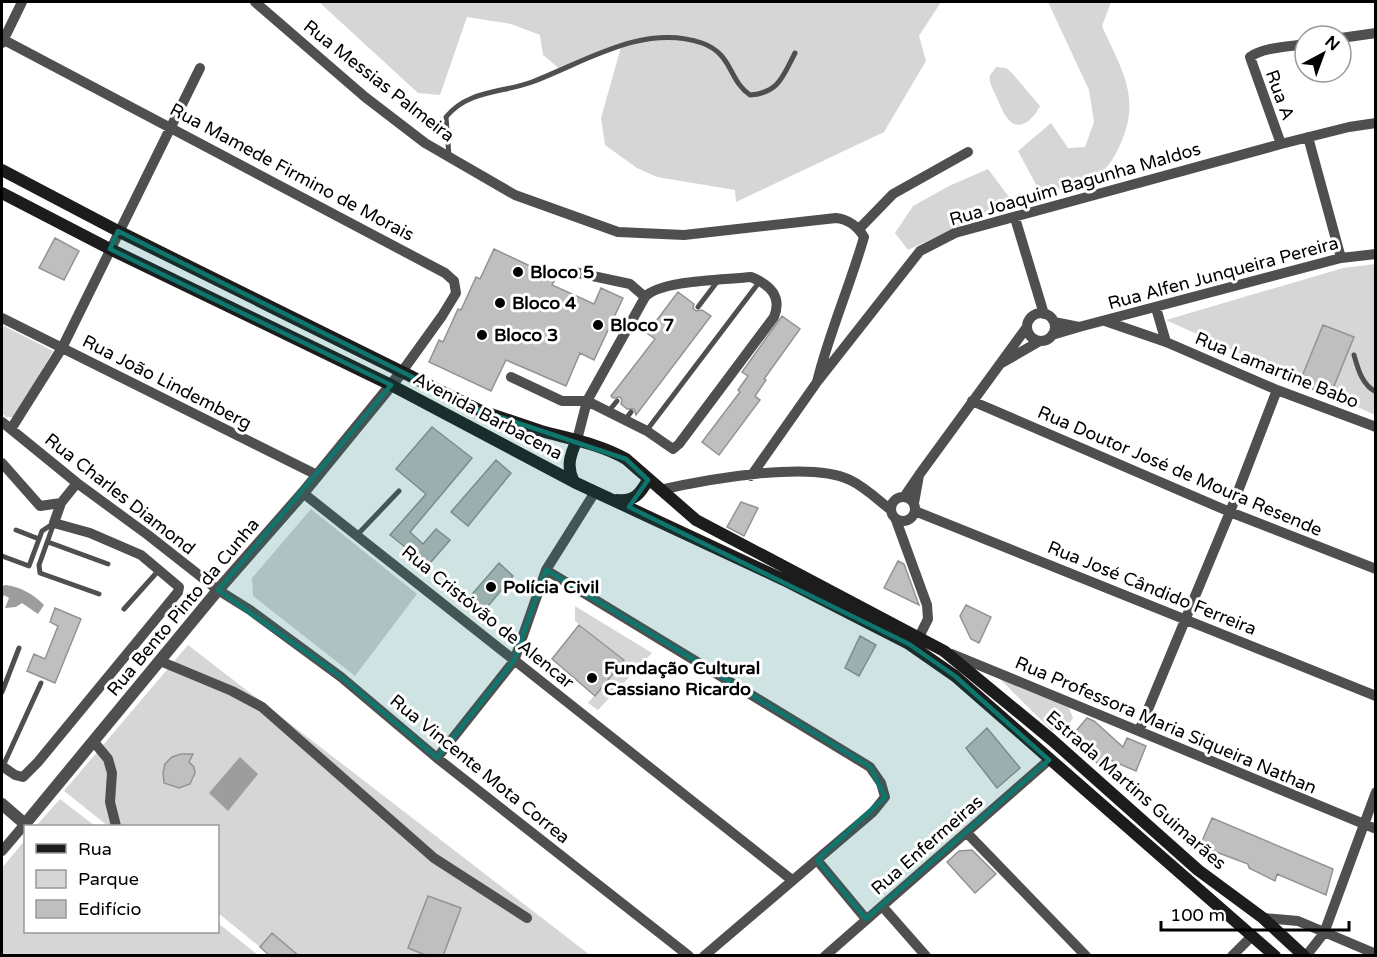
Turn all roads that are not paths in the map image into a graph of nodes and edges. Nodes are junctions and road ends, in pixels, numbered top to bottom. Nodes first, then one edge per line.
1 (22, 2) edge
2 (255, 2) edge
3 (1376, 33) edge
4 (1353, 36) edge
5 (2, 41) edge
6 (1293, 46) edge
7 (795, 53) dead end
8 (200, 68) dead end
9 (1376, 123) edge
10 (169, 128) junction
11 (1308, 137) junction
12 (1281, 144) junction
13 (968, 152) dead end
14 (450, 157) junction
15 (2, 170) edge
16 (2, 193) edge
17 (1016, 218) junction
18 (859, 229) junction
19 (118, 231) junction
20 (110, 249) junction
21 (1376, 254) edge
22 (1341, 258) junction
23 (574, 272) dead end
24 (760, 281) junction
25 (717, 282) junction
26 (645, 297) junction
27 (698, 307) dead end
28 (1156, 308) junction
29 (1044, 314) junction
30 (2, 318) edge
31 (1104, 321) junction
32 (1054, 322) junction
33 (1027, 327) junction
34 (1079, 327) junction
35 (1052, 335) junction
36 (1040, 341) junction
37 (1166, 342) junction
38 (62, 348) junction
39 (1354, 355) dead end
40 (1000, 364) junction
41 (401, 373) junction
42 (511, 377) dead end
43 (817, 382) junction
44 (391, 385) junction
45 (1277, 390) junction
46 (1376, 392) edge
47 (617, 400) dead end
48 (587, 401) junction
49 (972, 401) junction
50 (609, 412) junction
51 (2, 422) edge
52 (1376, 427) edge
53 (11, 429) junction
54 (647, 431) junction
55 (577, 440) junction
56 (2, 463) edge
57 (317, 475) junction
58 (751, 476) junction
59 (648, 480) junction
60 (574, 482) junction
61 (76, 483) junction
62 (660, 490) junction
63 (399, 491) dead end
64 (595, 492) junction
65 (303, 493) junction
66 (638, 496) junction
67 (610, 498) junction
68 (61, 503) junction
69 (911, 504) junction
70 (1230, 512) junction
71 (893, 515) junction
72 (54, 523) junction
73 (16, 530) dead end
74 (358, 534) junction
75 (39, 539) junction
76 (48, 542) junction
77 (2, 556) edge
78 (108, 564) dead end
79 (1376, 569) edge
80 (159, 570) junction
81 (546, 570) junction
82 (218, 590) junction
83 (99, 594) dead end
84 (124, 609) dead end
85 (250, 610) joint
86 (1187, 620) junction
87 (919, 637) junction
88 (19, 648) dead end
89 (944, 651) junction
90 (160, 661) junction
91 (514, 661) junction
92 (955, 676) joint
93 (41, 683) dead end
94 (2, 692) edge
95 (1376, 696) edge
96 (1139, 731) junction
97 (94, 742) junction
98 (436, 758) junction
99 (1049, 760) junction
100 (2, 766) edge
101 (1376, 792) edge
102 (2, 804) edge
103 (25, 824) joint
104 (1363, 824) junction
105 (24, 825) edge
106 (116, 825) edge
107 (1376, 830) edge
108 (967, 833) junction
109 (2, 851) edge
110 (817, 860) junction
111 (792, 880) junction
112 (882, 906) junction
113 (527, 918) dead end
114 (1263, 918) junction
115 (866, 920) junction
116 (1324, 933) junction
117 (1252, 936) junction
118 (1376, 954) edge
119 (689, 956) edge
120 (704, 956) edge
121 (825, 956) edge
122 (926, 956) edge
123 (1086, 956) edge
124 (1232, 956) edge
125 (1275, 956) edge
126 (1305, 956) edge

1 - 5 street
2 - 14 street, Rua Messias Palmeira
3 - 4 street
5 - 10 street, Rua Mamede Firmino de Morais
6 - 12 street, Rua A
7 - 14 lane
8 - 10 street
9 - 11 street, Rua Joaquim Bagunha Maldos
10 - 19 street
10 - 41 street, Rua Mamede Firmino de Morais
11 - 12 street, Rua Joaquim Bagunha Maldos
11 - 22 street
12 - 17 street, Rua Joaquim Bagunha Maldos
13 - 18 street
14 - 18 street, Rua Messias Palmeira
15 - 19 main road, Avenida Barbacena
16 - 20 main road, Avenida Barbacena
17 - 29 street
17 - 43 street, Rua Joaquim Bagunha Maldos
18 - 43 street
19 - 20 street
19 - 41 main road, Avenida Barbacena
20 - 38 street
20 - 44 main road, Avenida Barbacena
21 - 22 street, Rua Alfen Junqueira Pereira
22 - 28 street, Rua Alfen Junqueira Pereira
23 - 26 street
24 - 25 street
24 - 54 lane
24 - 54 street
25 - 26 street
25 - 27 lane
26 - 48 street
28 - 31 street, Rua Alfen Junqueira Pereira
28 - 37 street, Rua Lamartine Babo
29 - 32 street
29 - 33 street
30 - 38 street, Rua João Lindemberg
31 - 34 street, Rua Alfen Junqueira Pereira
31 - 37 street, Rua Lamartine Babo
32 - 34 street
32 - 35 street
33 - 36 street
33 - 40 street
34 - 35 street
35 - 36 street
36 - 40 street
37 - 45 street, Rua Lamartine Babo
38 - 53 street
38 - 57 street, Rua João Lindemberg
39 - 46 lane
40 - 49 street
41 - 44 street, Rua Mamede Firmino de Morais
41 - 55 main road, Avenida Barbacena
42 - 48 street
43 - 58 street, Rua Joaquim Bagunha Maldos
44 - 57 street, Rua Bento Pinto da Cunha
44 - 60 main road, Avenida Barbacena
45 - 52 street, Rua Lamartine Babo
45 - 70 street
47 - 50 lane
48 - 50 street
48 - 55 street
49 - 69 street
49 - 70 street, Rua Doutor José de Moura Resende
50 - 54 street
51 - 53 street, Rua Charles Diamond
53 - 61 street, Rua Charles Diamond
55 - 59 main road, Avenida Barbacena
55 - 60 main road
56 - 68 street
57 - 65 street, Rua Bento Pinto da Cunha
58 - 62 street
58 - 71 street
59 - 62 main road, Avenida Barbacena
59 - 66 main road
60 - 64 main road, Avenida Barbacena
61 - 68 street
61 - 82 street, Rua Charles Diamond
62 - 66 main road
62 - 87 main road, Avenida Barbacena
63 - 74 lane
64 - 67 main road, Avenida Barbacena
64 - 81 street
65 - 74 street, Rua Cristóvão de Alencar
65 - 82 street, Rua Bento Pinto da Cunha
66 - 67 main road
67 - 92 main road, Avenida Barbacena
68 - 72 street
69 - 71 street
69 - 71 street
69 - 86 street, Rua José Cândido Ferreira
70 - 79 street, Rua Doutor José de Moura Resende
70 - 86 street
71 - 87 street
72 - 75 lane
72 - 76 lane
72 - 80 street
73 - 75 lane
74 - 91 street, Rua Cristóvão de Alencar
75 - 77 lane
76 - 78 lane
76 - 83 lane
80 - 84 lane
80 - 100 street
81 - 91 street
81 - 110 street
82 - 85 street, Rua Charles Diamond
82 - 90 street, Rua Bento Pinto da Cunha
85 - 98 street, Rua Vincente Mota Correa
86 - 95 street, Rua José Cândido Ferreira
86 - 96 street
87 - 89 main road, Avenida Barbacena
88 - 94 lane
89 - 96 street, Rua Professora Maria Siqueira Nathan
89 - 114 main road, Estrada Martins Guimarães
90 - 97 street, Rua Bento Pinto da Cunha
90 - 113 street
91 - 98 street
91 - 111 street, Rua Cristóvão de Alencar
92 - 99 main road, Estrada Martins Guimarães
93 - 100 lane
96 - 104 street, Rua Professora Maria Siqueira Nathan
97 - 103 street, Rua Bento Pinto da Cunha
97 - 106 street
98 - 119 street, Rua Vincente Mota Correa
99 - 108 street, Rua Enfermeiras
99 - 117 main road, Estrada Martins Guimarães
101 - 104 street
102 - 103 street
104 - 107 street, Rua Professora Maria Siqueira Nathan
104 - 116 street
105 - 109 street, Rua Bento Pinto da Cunha
108 - 112 street, Rua Enfermeiras
108 - 123 street
110 - 111 street
110 - 115 street
111 - 120 street
112 - 115 street, Rua Enfermeiras
112 - 122 street
114 - 116 street
114 - 117 main road
114 - 126 main road, Estrada Martins Guimarães
115 - 121 street, Rua Enfermeiras
116 - 118 street
116 - 126 street
117 - 124 street
117 - 125 main road, Estrada Martins Guimarães

